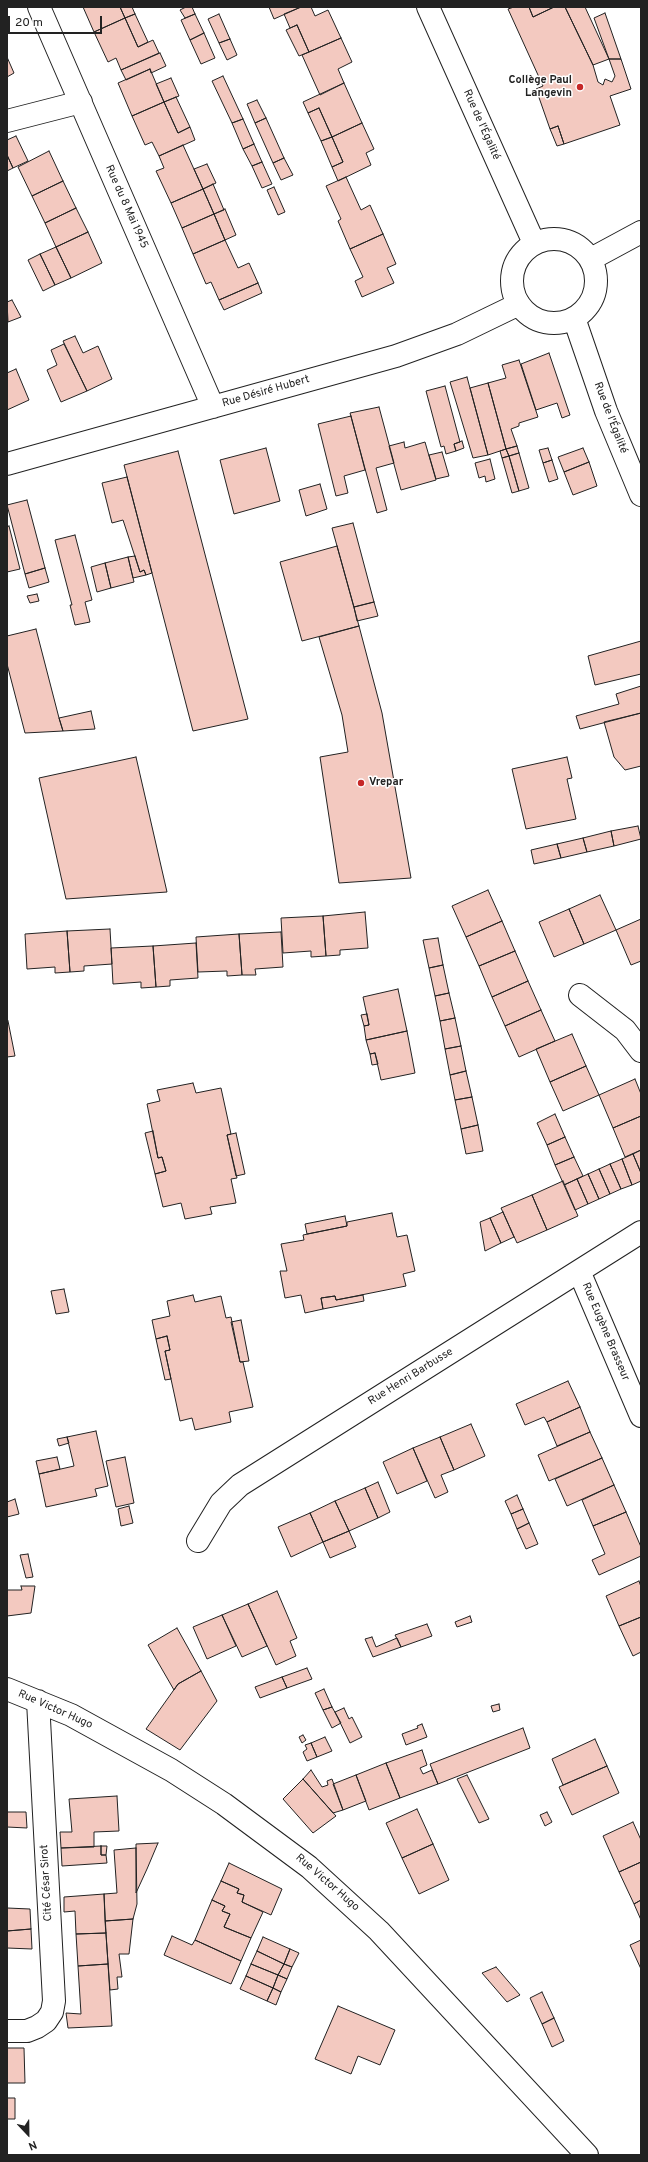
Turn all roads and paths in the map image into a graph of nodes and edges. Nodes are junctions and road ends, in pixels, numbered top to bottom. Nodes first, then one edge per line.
1 (39, 7) edge
2 (428, 7) edge
3 (81, 102) junction
4 (7, 121) edge
5 (641, 232) edge
6 (534, 244) junction
7 (591, 260) junction
8 (519, 304) junction
9 (574, 318) junction
10 (213, 407) junction
11 (7, 464) edge
12 (641, 495) edge
13 (580, 995) dead end
14 (641, 1051) edge
15 (641, 1232) edge
16 (578, 1271) junction
17 (641, 1416) edge
18 (198, 1541) dead end
19 (7, 1689) edge
20 (38, 1701) junction
21 (7, 2031) edge
22 (587, 2155) edge

1 - 3 street, Rue du 8 Mai 1945
2 - 6 street, Rue de l'Égalité
3 - 4 street
3 - 10 street, Rue du 8 Mai 1945
5 - 7 street
6 - 7 street
6 - 8 street
7 - 9 street
8 - 9 street
8 - 10 street, Rue Désiré Hubert
9 - 12 street, Rue de l'Égalité
10 - 11 street, Rue Désiré Hubert
13 - 14 street
15 - 16 street, Rue Henri Barbusse
16 - 17 street, Rue Eugène Brasseur
16 - 18 street, Rue Henri Barbusse
19 - 20 street, Rue Victor Hugo
20 - 21 street, Cité César Sirot
20 - 22 street, Rue Victor Hugo

